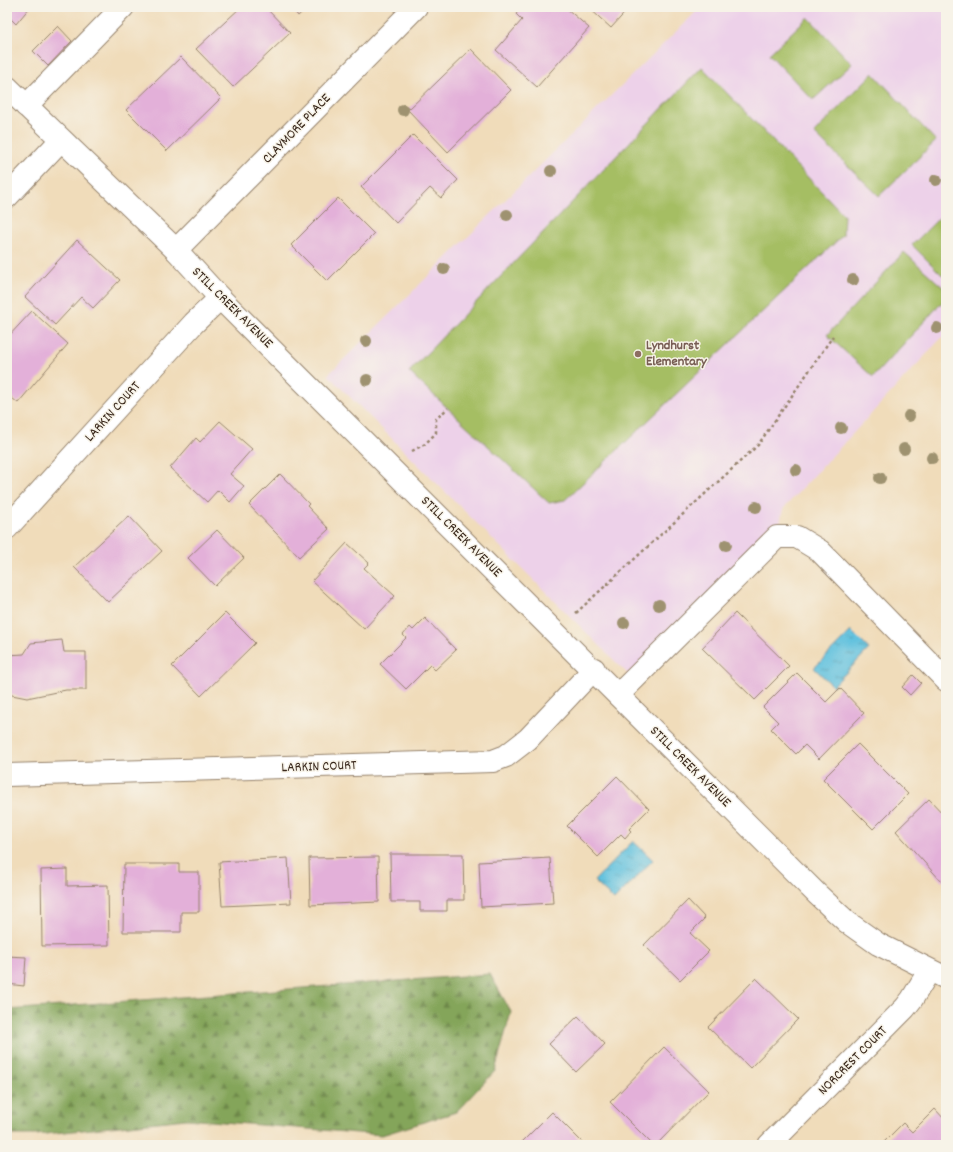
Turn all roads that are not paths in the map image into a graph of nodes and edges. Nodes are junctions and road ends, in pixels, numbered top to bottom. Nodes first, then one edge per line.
1 (123, 7) edge
2 (416, 7) edge
3 (7, 87) edge
4 (26, 106) junction
5 (61, 140) junction
6 (7, 197) edge
7 (176, 250) junction
8 (220, 298) junction
9 (7, 528) edge
10 (594, 669) junction
11 (946, 680) edge
12 (618, 695) junction
13 (7, 775) edge
14 (937, 974) edge
15 (769, 1145) edge

1 - 4 street
2 - 7 street, CLAYMORE PLACE
3 - 4 street, STILL CREEK AVENUE
4 - 5 street, STILL CREEK AVENUE
5 - 6 street
5 - 7 street, STILL CREEK AVENUE
7 - 8 street, STILL CREEK AVENUE
8 - 9 street, LARKIN COURT
8 - 10 street, STILL CREEK AVENUE
10 - 12 street, STILL CREEK AVENUE
10 - 13 street, LARKIN COURT
11 - 12 street
12 - 14 street, STILL CREEK AVENUE
14 - 15 street, NORCREST COURT

